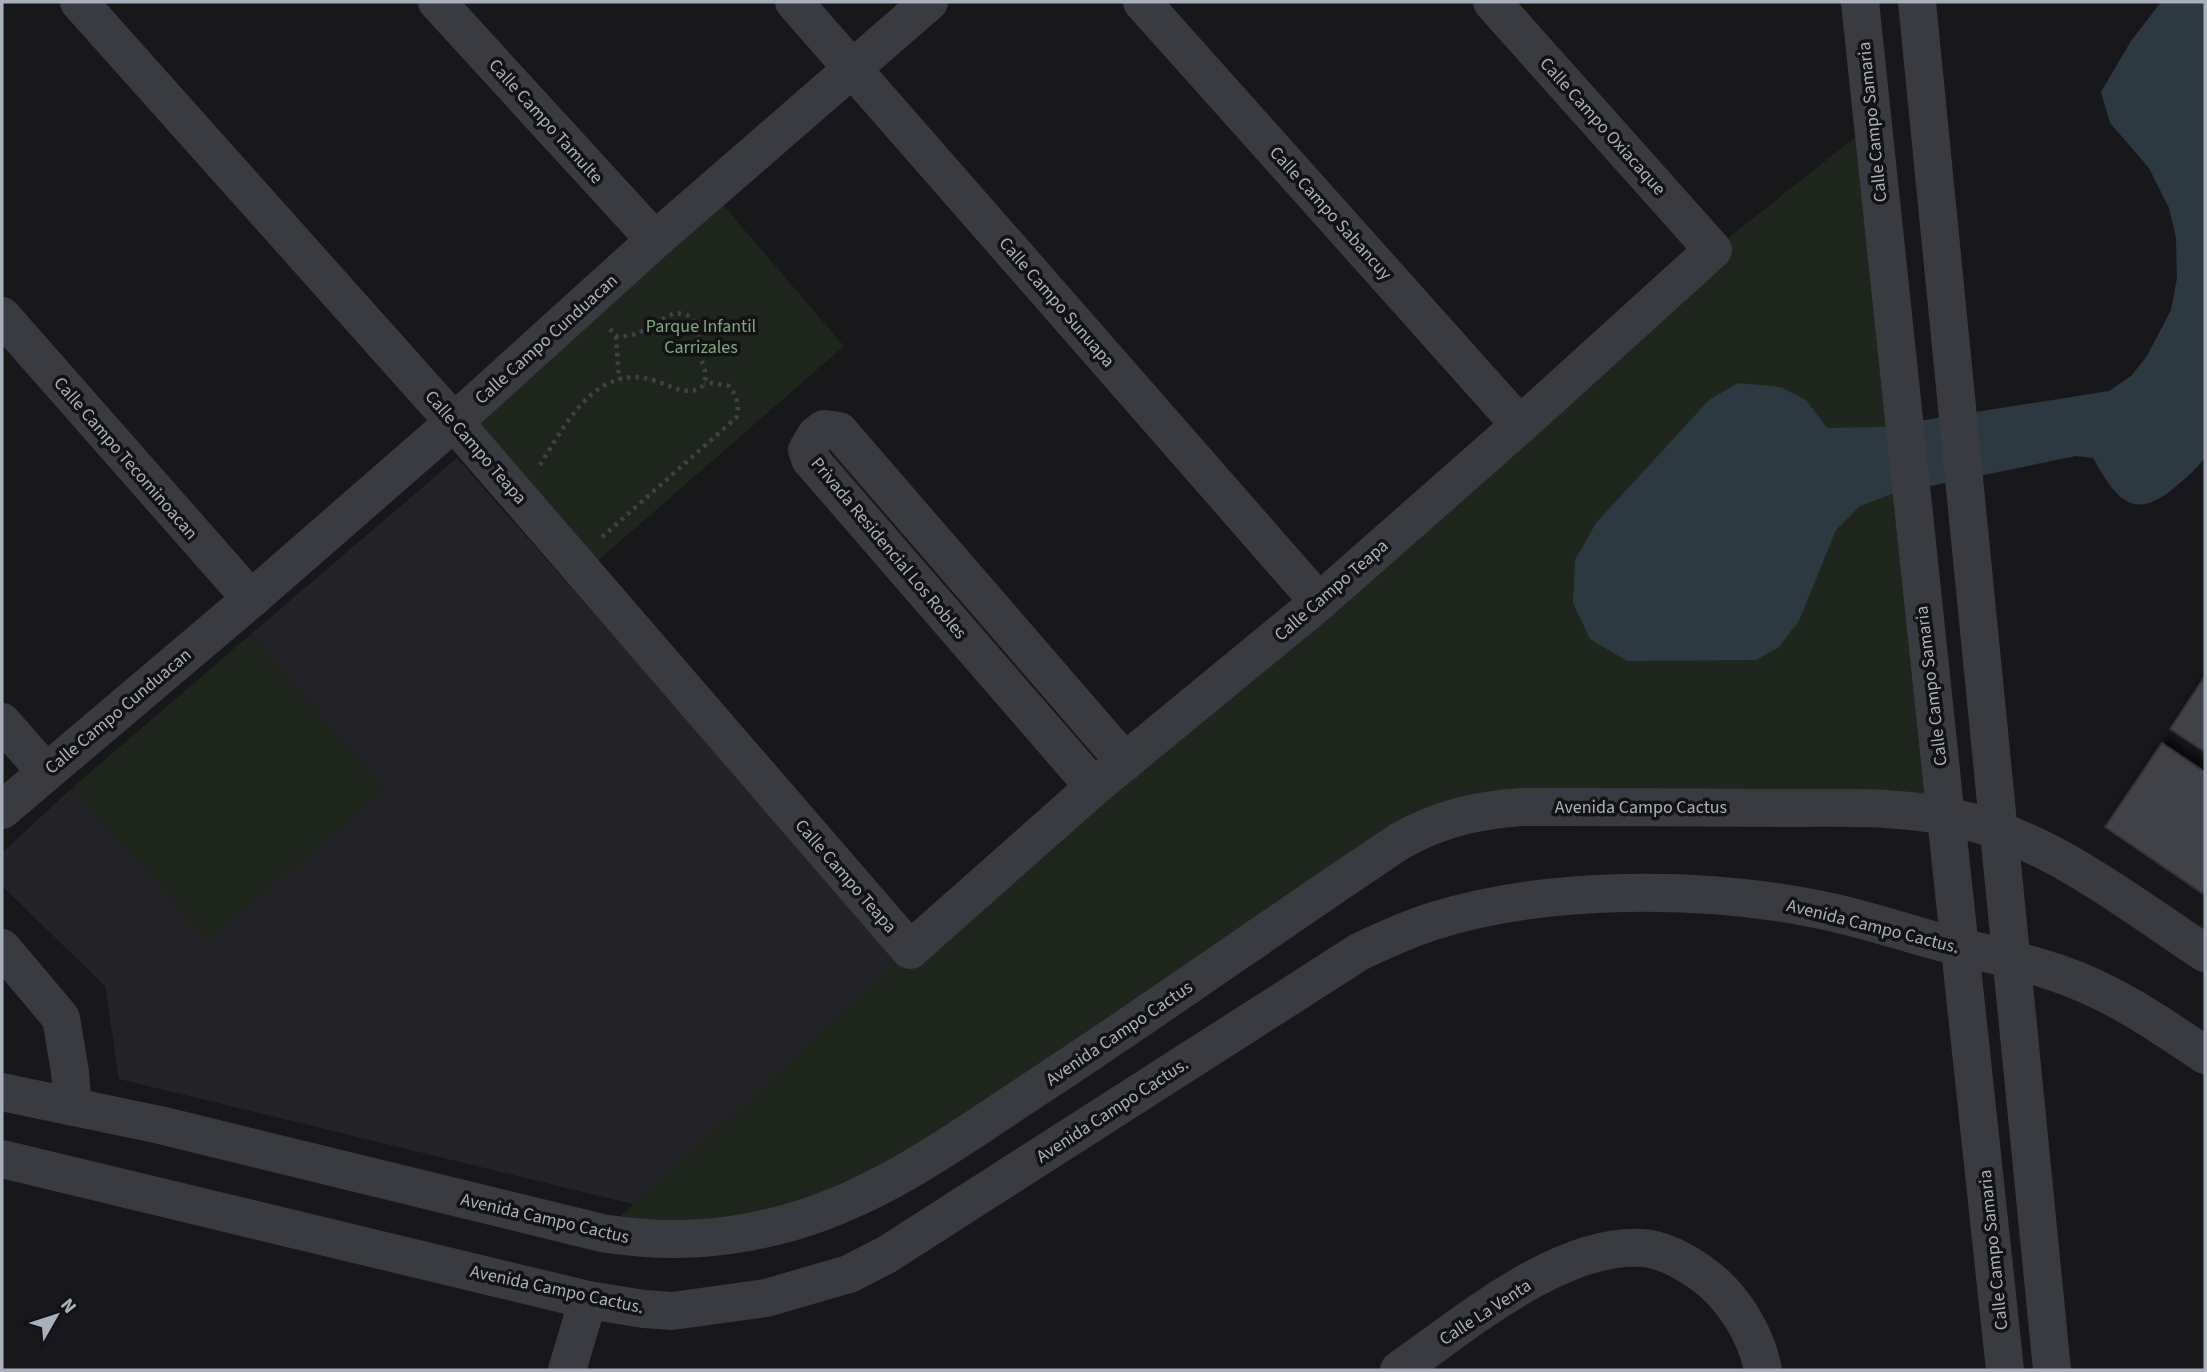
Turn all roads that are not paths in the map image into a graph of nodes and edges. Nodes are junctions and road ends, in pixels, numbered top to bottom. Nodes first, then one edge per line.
1 (79, 2) edge
2 (437, 2) edge
3 (794, 2) edge
4 (929, 2) edge
5 (1142, 2) edge
6 (1492, 2) edge
7 (1836, 2) edge
8 (1917, 2) edge
9 (1861, 16) edge
10 (853, 69) junction
11 (655, 240) junction
12 (1713, 250) joint
13 (2, 316) edge
14 (454, 422) junction
15 (1520, 425) junction
16 (251, 599) junction
17 (1319, 602) junction
18 (2, 722) edge
19 (1125, 762) junction
20 (46, 772) junction
21 (1094, 787) junction
22 (2, 810) edge
23 (1945, 816) junction
24 (1997, 831) junction
25 (2, 948) edge
26 (1961, 948) junction
27 (2205, 953) edge
28 (2010, 959) junction
29 (2205, 1055) edge
30 (2, 1092) edge
31 (73, 1107) junction
32 (2, 1159) edge
33 (588, 1300) junction
34 (568, 1370) edge
35 (1399, 1370) edge
36 (1763, 1370) edge
37 (2005, 1370) edge
38 (2052, 1370) edge

1 - 14 street, Calle Campo Teapa
2 - 11 street, Calle Campo Tamulte
3 - 10 street, Calle Campo Sunuapa
4 - 10 street, Calle Campo Cunduacan
5 - 15 street, Calle Campo Sabancuy
6 - 12 street, Calle Campo Oxiacaque
7 - 9 street
8 - 24 street
9 - 23 street, Calle Campo Samaria
10 - 11 street, Calle Campo Cunduacan
10 - 17 street, Calle Campo Sunuapa
11 - 14 street, Calle Campo Cunduacan
12 - 15 street, Calle Campo Teapa
13 - 16 street, Calle Campo Tecominoacan
14 - 16 street, Calle Campo Cunduacan
14 - 21 street, Calle Campo Teapa
15 - 17 street, Calle Campo Teapa
16 - 20 street, Calle Campo Cunduacan
17 - 19 street, Calle Campo Teapa
18 - 20 street
19 - 21 street, Calle Campo Teapa
19 - 21 street, Privada Residencial Los Robles
20 - 22 street, Calle Campo Cunduacan
23 - 24 street, Avenida Campo Cactus
23 - 26 street, Calle Campo Samaria
23 - 31 street, Avenida Campo Cactus
24 - 27 street, Avenida Campo Cactus
24 - 28 street
25 - 31 street
26 - 28 street, Avenida Campo Cactus.
26 - 33 street, Avenida Campo Cactus.
26 - 37 street, Calle Campo Samaria
28 - 29 street, Avenida Campo Cactus.
28 - 38 street
30 - 31 street, Avenida Campo Cactus
32 - 33 street, Avenida Campo Cactus.
33 - 34 street
35 - 36 street, Calle La Venta

